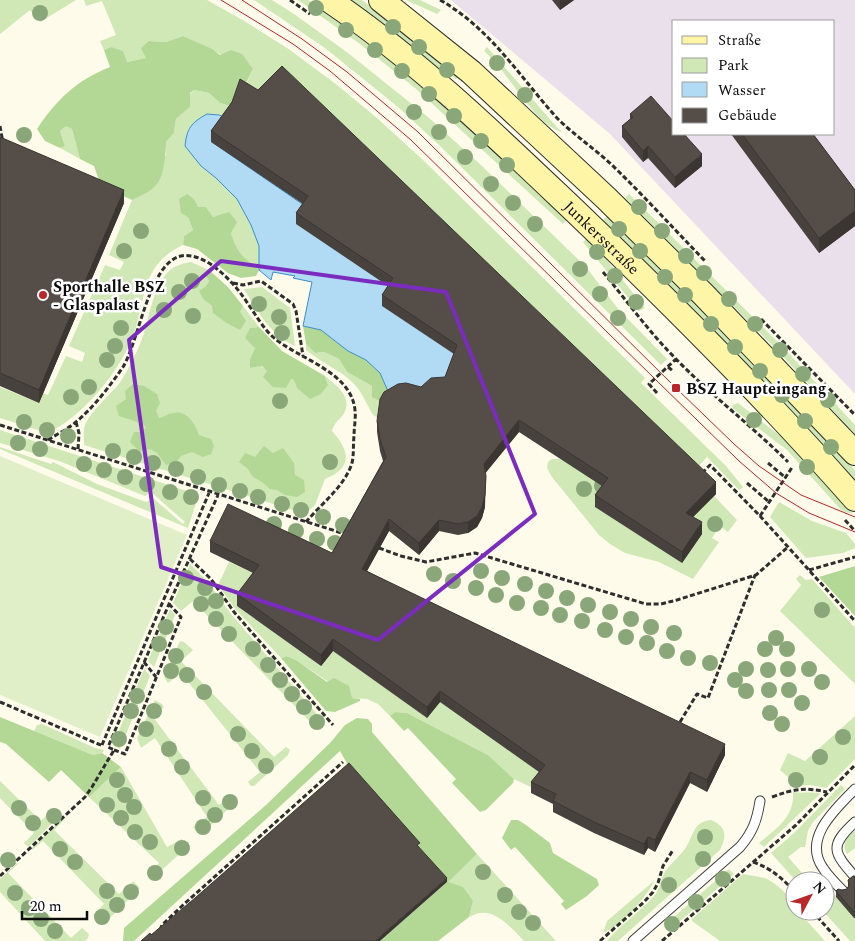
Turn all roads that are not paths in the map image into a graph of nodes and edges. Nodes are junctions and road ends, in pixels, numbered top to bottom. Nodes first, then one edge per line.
1 (381, 0) edge
2 (323, 9) edge
3 (855, 453) edge
4 (849, 508) edge
5 (855, 789) edge
6 (760, 801) road end
7 (855, 822) edge
8 (855, 877) edge
9 (843, 891) edge
10 (633, 941) edge

1 - 3 main road, Junkersstraße
2 - 4 main road, Junkersstraße
5 - 9 lane
6 - 10 lane
7 - 8 lane

